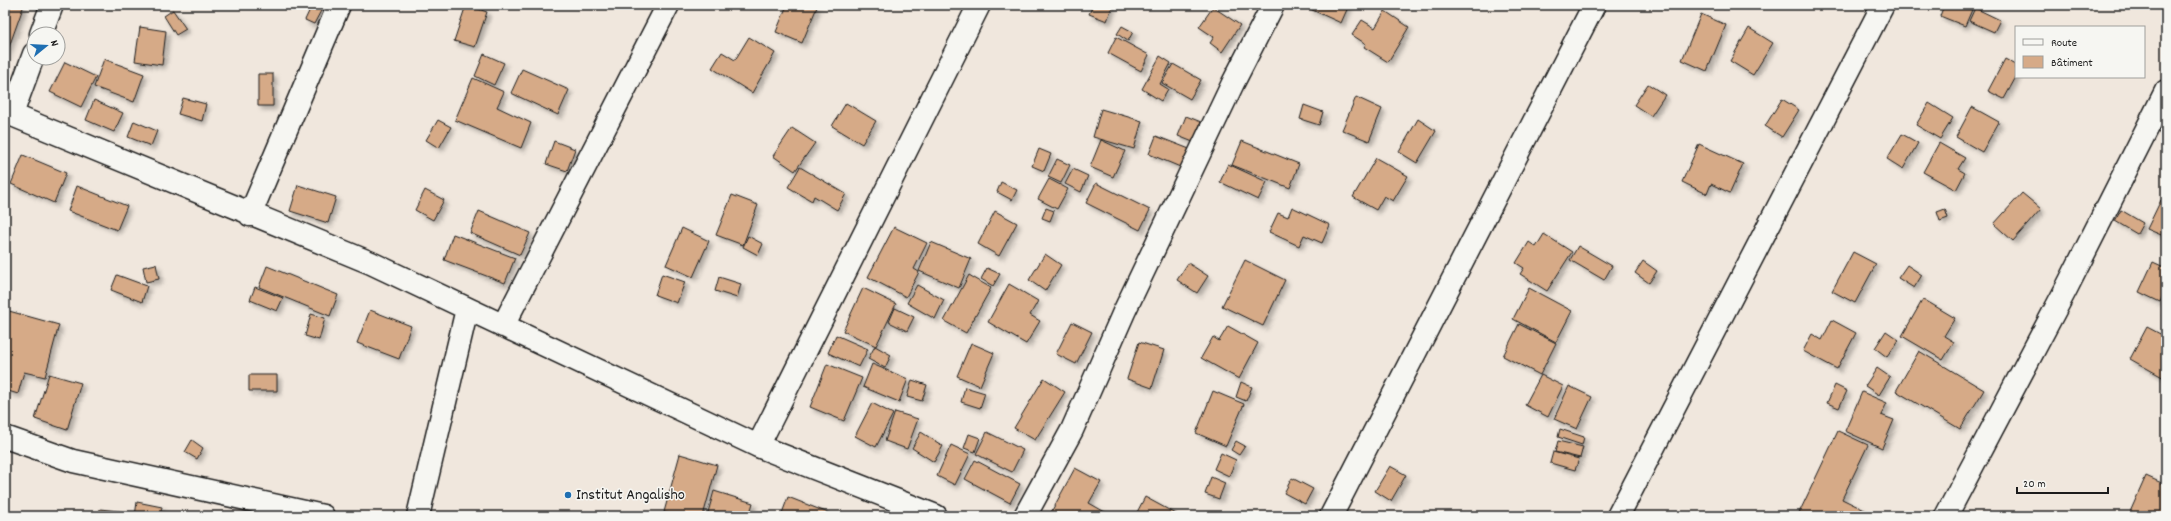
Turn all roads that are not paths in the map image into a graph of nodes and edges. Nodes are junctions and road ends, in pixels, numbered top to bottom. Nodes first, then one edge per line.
1 (52, 5) edge
2 (339, 5) edge
3 (668, 5) edge
4 (979, 5) edge
5 (1273, 5) edge
6 (1594, 5) edge
7 (1883, 5) edge
8 (44, 26) edge
9 (29, 66) edge
10 (2166, 91) edge
11 (7, 113) edge
12 (250, 214) junction
13 (467, 309) junction
14 (503, 326) junction
15 (5, 436) edge
16 (758, 446) junction
17 (322, 516) edge
18 (418, 516) edge
19 (936, 516) edge
20 (1025, 516) edge
21 (1331, 516) edge
22 (1618, 516) edge
23 (1946, 516) edge

1 - 8 street
2 - 12 street
3 - 14 street
4 - 16 street
5 - 20 street
6 - 21 street
7 - 22 street
9 - 11 street
10 - 23 street
11 - 12 street
12 - 13 street
13 - 14 street
13 - 18 street
14 - 16 street
15 - 17 street
16 - 19 street

